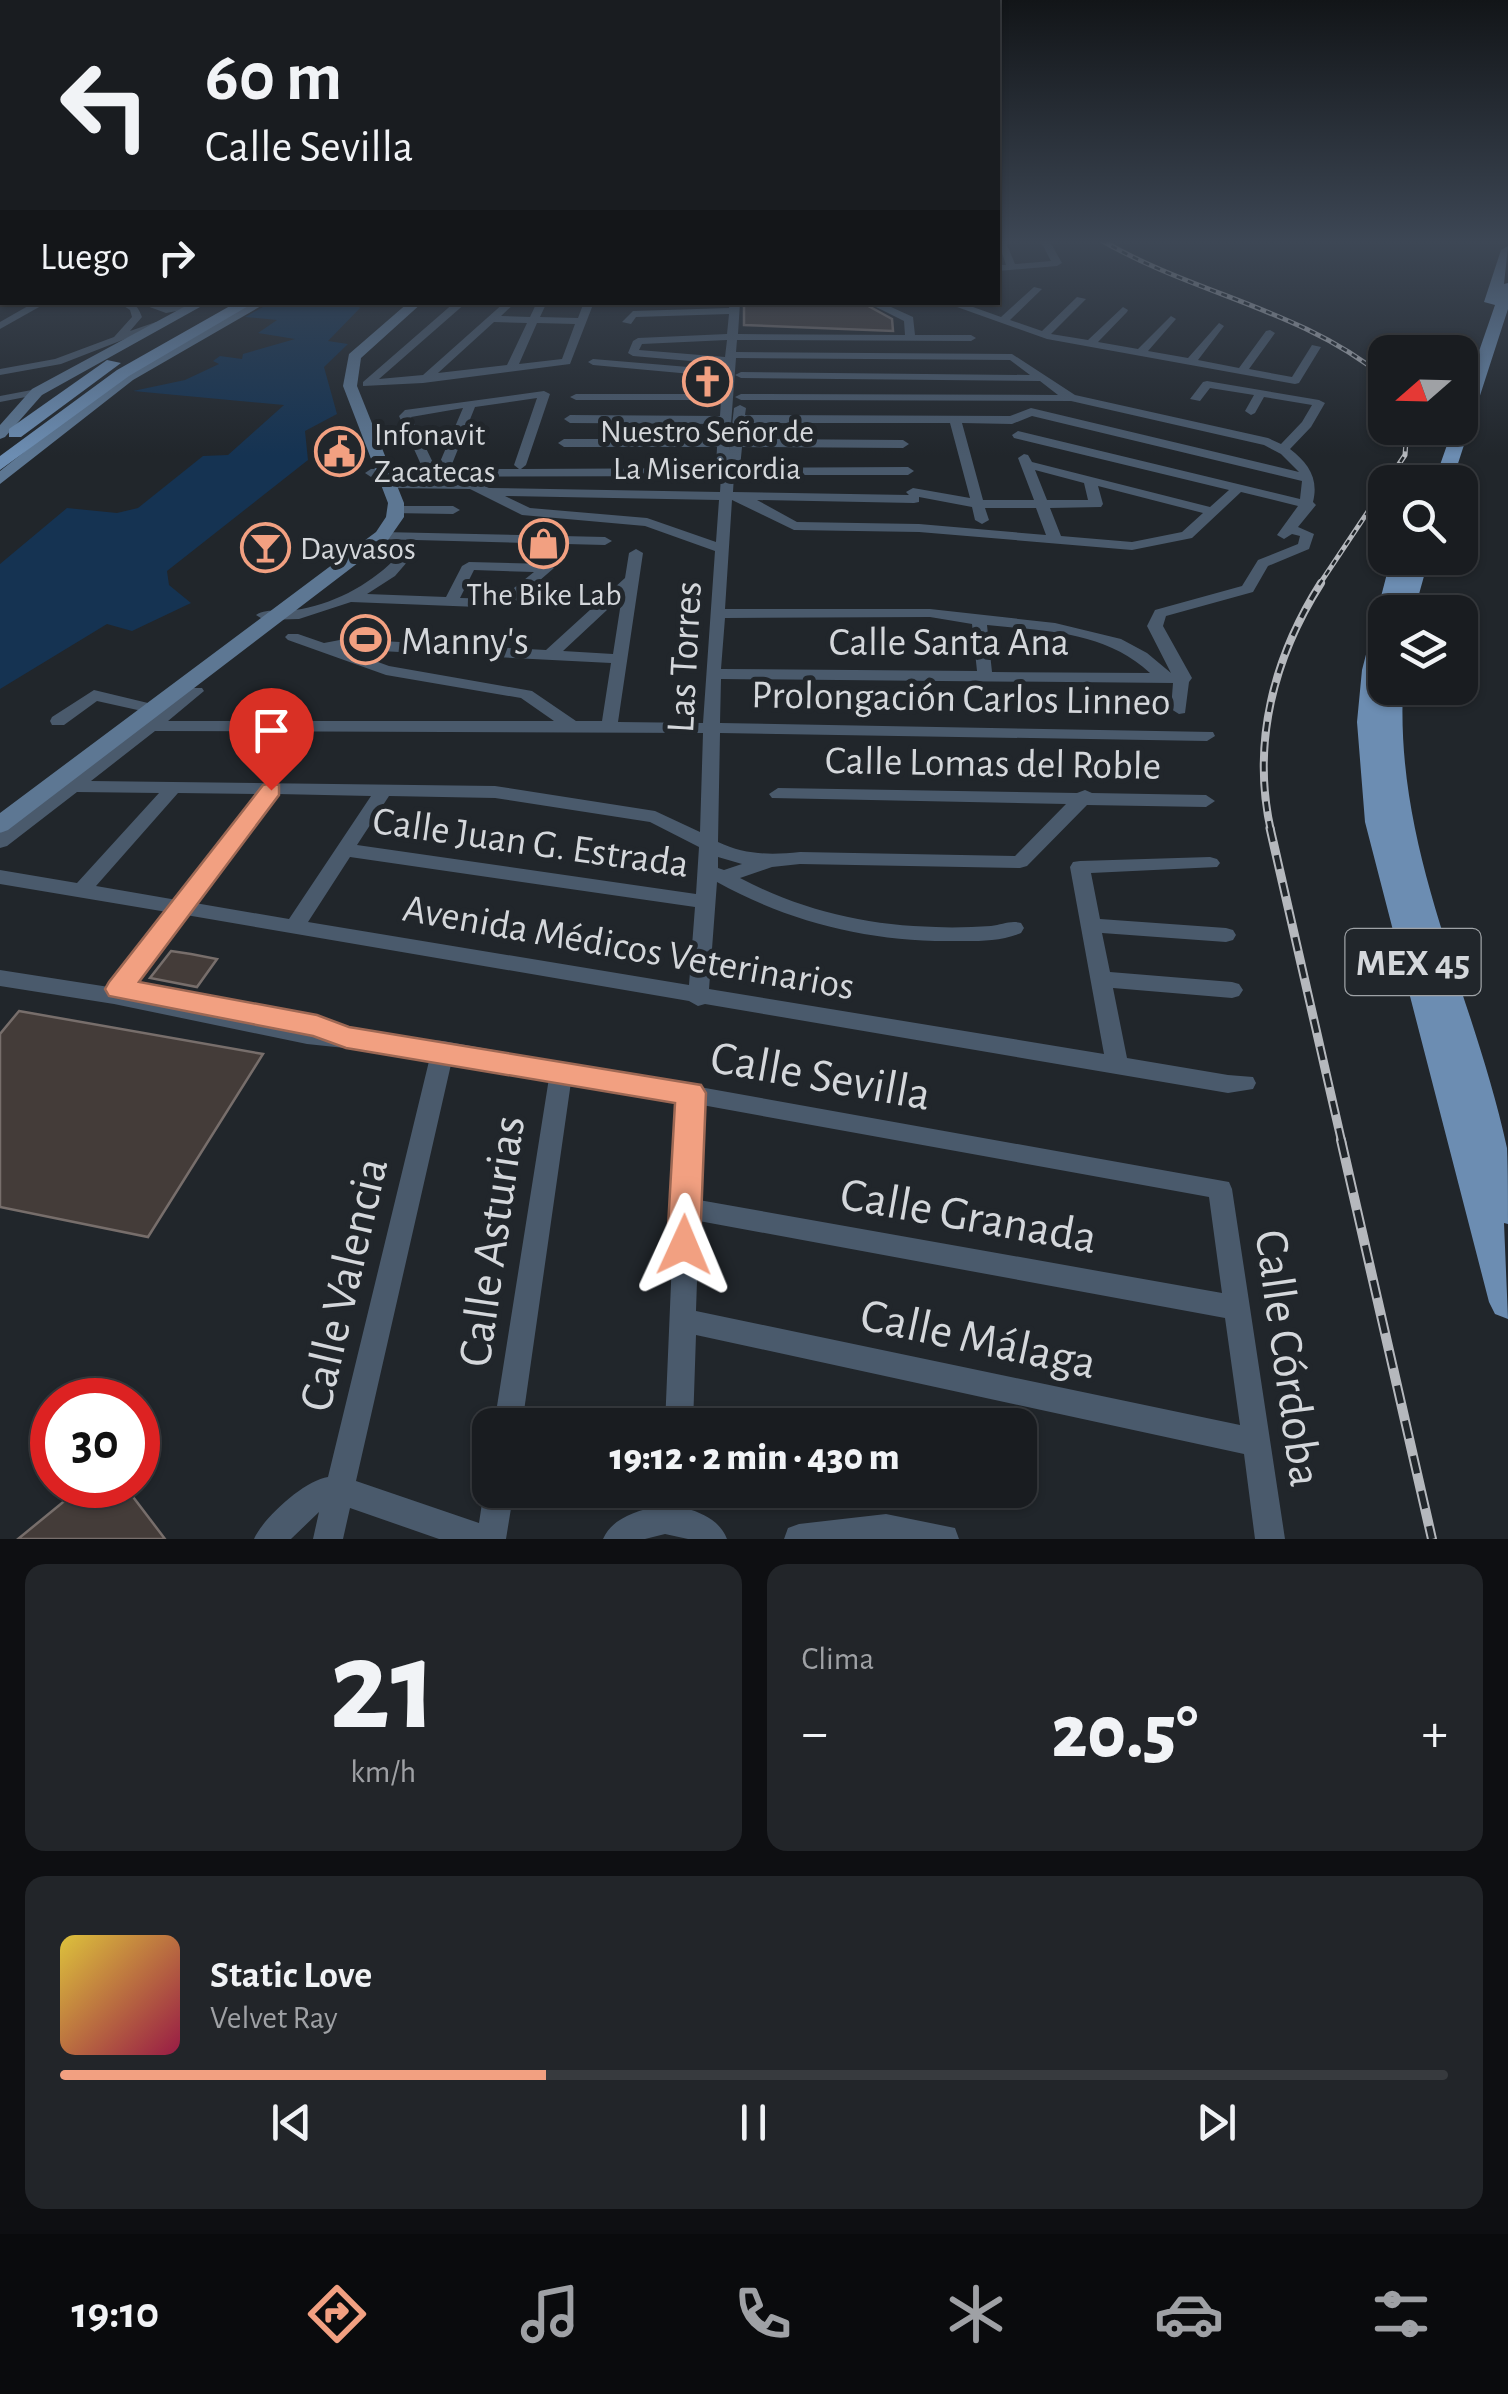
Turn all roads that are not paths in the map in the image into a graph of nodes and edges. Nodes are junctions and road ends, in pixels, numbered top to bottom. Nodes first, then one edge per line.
1 (25, 312) edge
2 (135, 312) edge
3 (184, 312) edge
4 (205, 312) edge
5 (235, 312) edge
6 (238, 312) edge
7 (395, 312) edge
8 (407, 312) edge
9 (450, 312) edge
10 (500, 312) edge
11 (537, 312) edge
12 (585, 312) edge
13 (678, 312) edge
14 (713, 312) edge
15 (737, 312) edge
16 (737, 312) edge
17 (894, 312) edge
18 (981, 312) edge
19 (1013, 312) edge
20 (1068, 312) edge
21 (1121, 312) edge
22 (1487, 312) edge
23 (1500, 312) edge
24 (492, 319) junction
25 (1171, 319) dead end
26 (533, 321) junction
27 (581, 321) junction
28 (1003, 321) junction
29 (156, 325) junction
30 (0, 326) edge
31 (1219, 326) dead end
32 (1270, 332) dead end
33 (1044, 335) junction
34 (738, 337) junction
35 (879, 338) junction
36 (910, 338) junction
37 (971, 338) dead end
38 (1478, 338) edge
39 (114, 342) junction
40 (1090, 344) junction
41 (1316, 346) dead end
42 (1141, 353) junction
43 (880, 356) junction
44 (593, 362) dead end
45 (1191, 362) junction
46 (81, 366) junction
47 (510, 369) junction
48 (1242, 371) junction
49 (0, 372) edge
50 (1044, 378) junction
51 (423, 380) junction
52 (360, 386) junction
53 (734, 388) junction
54 (37, 392) junction
55 (1260, 393) junction
56 (576, 397) dead end
57 (1, 398) edge
58 (896, 398) junction
59 (1071, 398) junction
60 (1196, 399) dead end
61 (471, 404) junction
62 (1093, 404) junction
63 (1251, 411) dead end
64 (1142, 415) junction
65 (570, 419) dead end
66 (899, 420) junction
67 (955, 420) junction
68 (1012, 420) junction
69 (1077, 420) junction
70 (1190, 425) junction
71 (1126, 431) junction
72 (0, 434) edge
73 (1018, 435) junction
74 (1240, 436) junction
75 (1058, 438) dead end
76 (1175, 442) junction
77 (564, 443) dead end
78 (730, 443) junction
79 (0, 444) edge
80 (366, 444) junction
81 (903, 444) junction
82 (1283, 449) junction
83 (1108, 450) dead end
84 (1226, 455) junction
85 (1158, 462) dead end
86 (1026, 464) junction
87 (0, 465) edge
88 (520, 465) dead end
89 (1450, 465) edge
90 (437, 470) junction
91 (728, 470) junction
92 (908, 471) junction
93 (1210, 475) dead end
94 (382, 476) junction
95 (1307, 478) junction
96 (0, 479) edge
97 (1090, 481) junction
98 (1238, 488) junction
99 (490, 492) junction
100 (727, 494) junction
101 (913, 496) junction
102 (979, 504) junction
103 (1041, 504) junction
104 (1309, 505) junction
105 (396, 510) junction
106 (453, 510) dead end
107 (1212, 512) junction
108 (982, 520) dead end
109 (918, 528) junction
110 (1054, 539) junction
111 (378, 541) junction
112 (605, 541) dead end
113 (723, 548) junction
114 (636, 553) dead end
115 (631, 580) junction
116 (351, 598) junction
117 (450, 603) junction
118 (270, 616) junction
119 (718, 619) junction
120 (979, 621) junction
121 (293, 638) dead end
122 (322, 648) junction
123 (549, 656) junction
124 (620, 659) junction
125 (713, 674) junction
126 (986, 676) junction
127 (1165, 678) junction
128 (1184, 678) junction
129 (184, 690) junction
130 (1368, 698) edge
131 (1389, 705) edge
132 (142, 706) junction
133 (1179, 709) dead end
134 (58, 721) dead end
135 (148, 726) junction
136 (572, 726) junction
137 (609, 727) junction
138 (714, 729) junction
139 (1207, 736) dead end
140 (72, 786) junction
141 (172, 789) junction
142 (271, 790) junction
143 (383, 792) junction
144 (778, 794) dead end
145 (1085, 796) junction
146 (1206, 801) dead end
147 (0, 812) edge
148 (0, 825) edge
149 (0, 842) edge
150 (347, 850) junction
151 (770, 861) junction
152 (1210, 862) dead end
153 (713, 865) junction
154 (0, 877) edge
155 (82, 890) junction
156 (705, 902) junction
157 (184, 906) junction
158 (296, 924) junction
159 (1092, 925) junction
160 (1014, 928) dead end
161 (1226, 935) dead end
162 (0, 969) edge
163 (0, 978) edge
164 (1101, 978) junction
165 (1232, 990) dead end
166 (116, 992) junction
167 (698, 998) junction
168 (443, 1050) junction
169 (1116, 1065) junction
170 (561, 1070) junction
171 (1245, 1083) dead end
172 (691, 1093) junction
173 (1220, 1189) joint
174 (684, 1208) junction
175 (1508, 1209) edge
176 (1508, 1302) edge
177 (1238, 1308) junction
178 (682, 1320) junction
179 (511, 1408) edge
180 (679, 1408) edge
181 (1257, 1443) junction
182 (339, 1490) junction
183 (496, 1508) edge
184 (664, 1508) edge
185 (678, 1508) edge
186 (269, 1539) edge
187 (328, 1539) edge
188 (482, 1539) edge
189 (492, 1539) edge
190 (618, 1539) edge
191 (712, 1539) edge
192 (800, 1539) edge
193 (944, 1539) edge
194 (1270, 1539) edge

1 - 30 street
2 - 39 street
3 - 29 main road
4 - 79 main road
5 - 87 main road
6 - 96 main road
7 - 80 main road
8 - 52 main road
9 - 52 street
10 - 24 street
11 - 26 street
12 - 27 street
13 - 14 street
15 - 34 street
16 - 34 street
17 - 36 street
18 - 28 street
19 - 28 street
20 - 33 street
21 - 40 street
22 - 38 main road
23 - 89 main road
24 - 26 street
24 - 51 street
25 - 42 street
26 - 27 street
26 - 47 street
27 - 47 street
28 - 33 street
29 - 39 street
29 - 46 main road
31 - 45 street
32 - 48 street
33 - 40 street
34 - 35 street
34 - 53 street, Las Torres
34 - 53 street
35 - 36 street
35 - 43 street
36 - 37 street
39 - 46 street
39 - 49 street
40 - 42 street
41 - 48 street
42 - 45 street
43 - 50 street
43 - 53 street
44 - 53 street
45 - 48 street
46 - 54 main road
47 - 51 street
50 - 53 street
50 - 59 street
51 - 52 street
52 - 80 main road
53 - 56 street
53 - 58 street
53 - 65 street
53 - 66 street
53 - 78 street, Las Torres
54 - 57 street
54 - 72 main road
55 - 60 street
55 - 63 street
55 - 82 street
58 - 59 street
58 - 66 street
59 - 62 street
61 - 88 street
61 - 90 street
61 - 90 street
62 - 64 street
62 - 69 street
64 - 70 street
64 - 71 street
66 - 67 street
66 - 81 street
67 - 68 street
67 - 102 street
68 - 69 street
68 - 73 street
69 - 71 street
69 - 75 street
70 - 74 street
70 - 76 street
71 - 76 street
71 - 83 street
73 - 86 street
73 - 98 street
74 - 82 street
74 - 84 street
76 - 84 street
76 - 85 street
77 - 78 street
78 - 81 street
78 - 91 street, Las Torres
80 - 94 main road
81 - 92 street
82 - 95 street
84 - 93 street
84 - 95 street
86 - 97 street
86 - 103 street
90 - 91 street
90 - 94 street
91 - 92 street
91 - 100 street, Las Torres
92 - 101 street
94 - 99 street
94 - 105 main road
94 - 118 main road
95 - 104 street
97 - 103 street
97 - 107 street
98 - 104 street
98 - 107 street
99 - 100 street
99 - 113 street
100 - 101 street
100 - 109 street
100 - 113 street, Las Torres
101 - 102 street
101 - 109 street
102 - 103 street
102 - 108 street
103 - 110 street
104 - 128 street
105 - 106 street
105 - 111 main road
107 - 110 street
109 - 110 street
111 - 112 street
111 - 116 street
111 - 118 main road
113 - 119 street, Las Torres
114 - 115 street
115 - 123 street
115 - 124 street
116 - 117 street
116 - 118 street
117 - 117 street
118 - 129 main road
118 - 132 main road
119 - 120 street
119 - 125 street, Las Torres
120 - 126 street
120 - 127 street
121 - 122 street
122 - 123 street
122 - 136 street
123 - 124 street
124 - 137 street
125 - 126 street, Calle Santa Ana
125 - 138 street, Las Torres
126 - 127 street, Calle Santa Ana
127 - 128 street, Calle Santa Ana
128 - 133 street
129 - 135 street
129 - 148 main road
130 - 176 main road, MEX 45
131 - 175 main road, MEX 45
132 - 134 street
132 - 147 main road
135 - 136 street, Prolongación Carlos Linneo
135 - 140 street
136 - 137 street, Prolongación Carlos Linneo
137 - 138 street, Prolongación Carlos Linneo
138 - 139 street, Prolongación Carlos Linneo
138 - 153 street, Las Torres
140 - 141 street
140 - 149 street
141 - 142 street
141 - 155 street
142 - 143 street
142 - 157 street
143 - 150 street
143 - 153 street
144 - 145 street, Calle Lomas del Roble
145 - 146 street, Calle Lomas del Roble
145 - 151 street
150 - 156 street, Calle Juan G. Estrada
150 - 158 street
151 - 153 street
151 - 153 street
152 - 159 street
153 - 156 street, Las Torres
153 - 160 street
154 - 155 street, Avenida Médicos Veterinarios
155 - 157 street, Avenida Médicos Veterinarios
156 - 167 street, Las Torres
157 - 158 street, Avenida Médicos Veterinarios
157 - 166 street
158 - 167 street, Avenida Médicos Veterinarios
159 - 161 street
159 - 164 street
162 - 166 street, Calle Sevilla
163 - 166 street, Calle Sevilla
164 - 165 street
164 - 169 street
166 - 168 street, Calle Sevilla
167 - 169 street, Avenida Médicos Veterinarios
168 - 170 street, Calle Sevilla
168 - 182 street, Calle Valencia
169 - 171 street, Avenida Médicos Veterinarios
170 - 172 street, Calle Sevilla
170 - 179 street, Calle Asturias
172 - 173 street, Calle Sevilla
172 - 174 street
173 - 177 street, Calle Córdoba
174 - 177 street, Calle Granada
174 - 178 street
177 - 181 street, Calle Córdoba
178 - 180 street
178 - 181 street, Calle Málaga
181 - 194 street, Calle Córdoba
182 - 186 street
182 - 187 street, Calle Valencia
182 - 188 street
183 - 189 street
184 - 190 street
185 - 191 street
192 - 193 street

